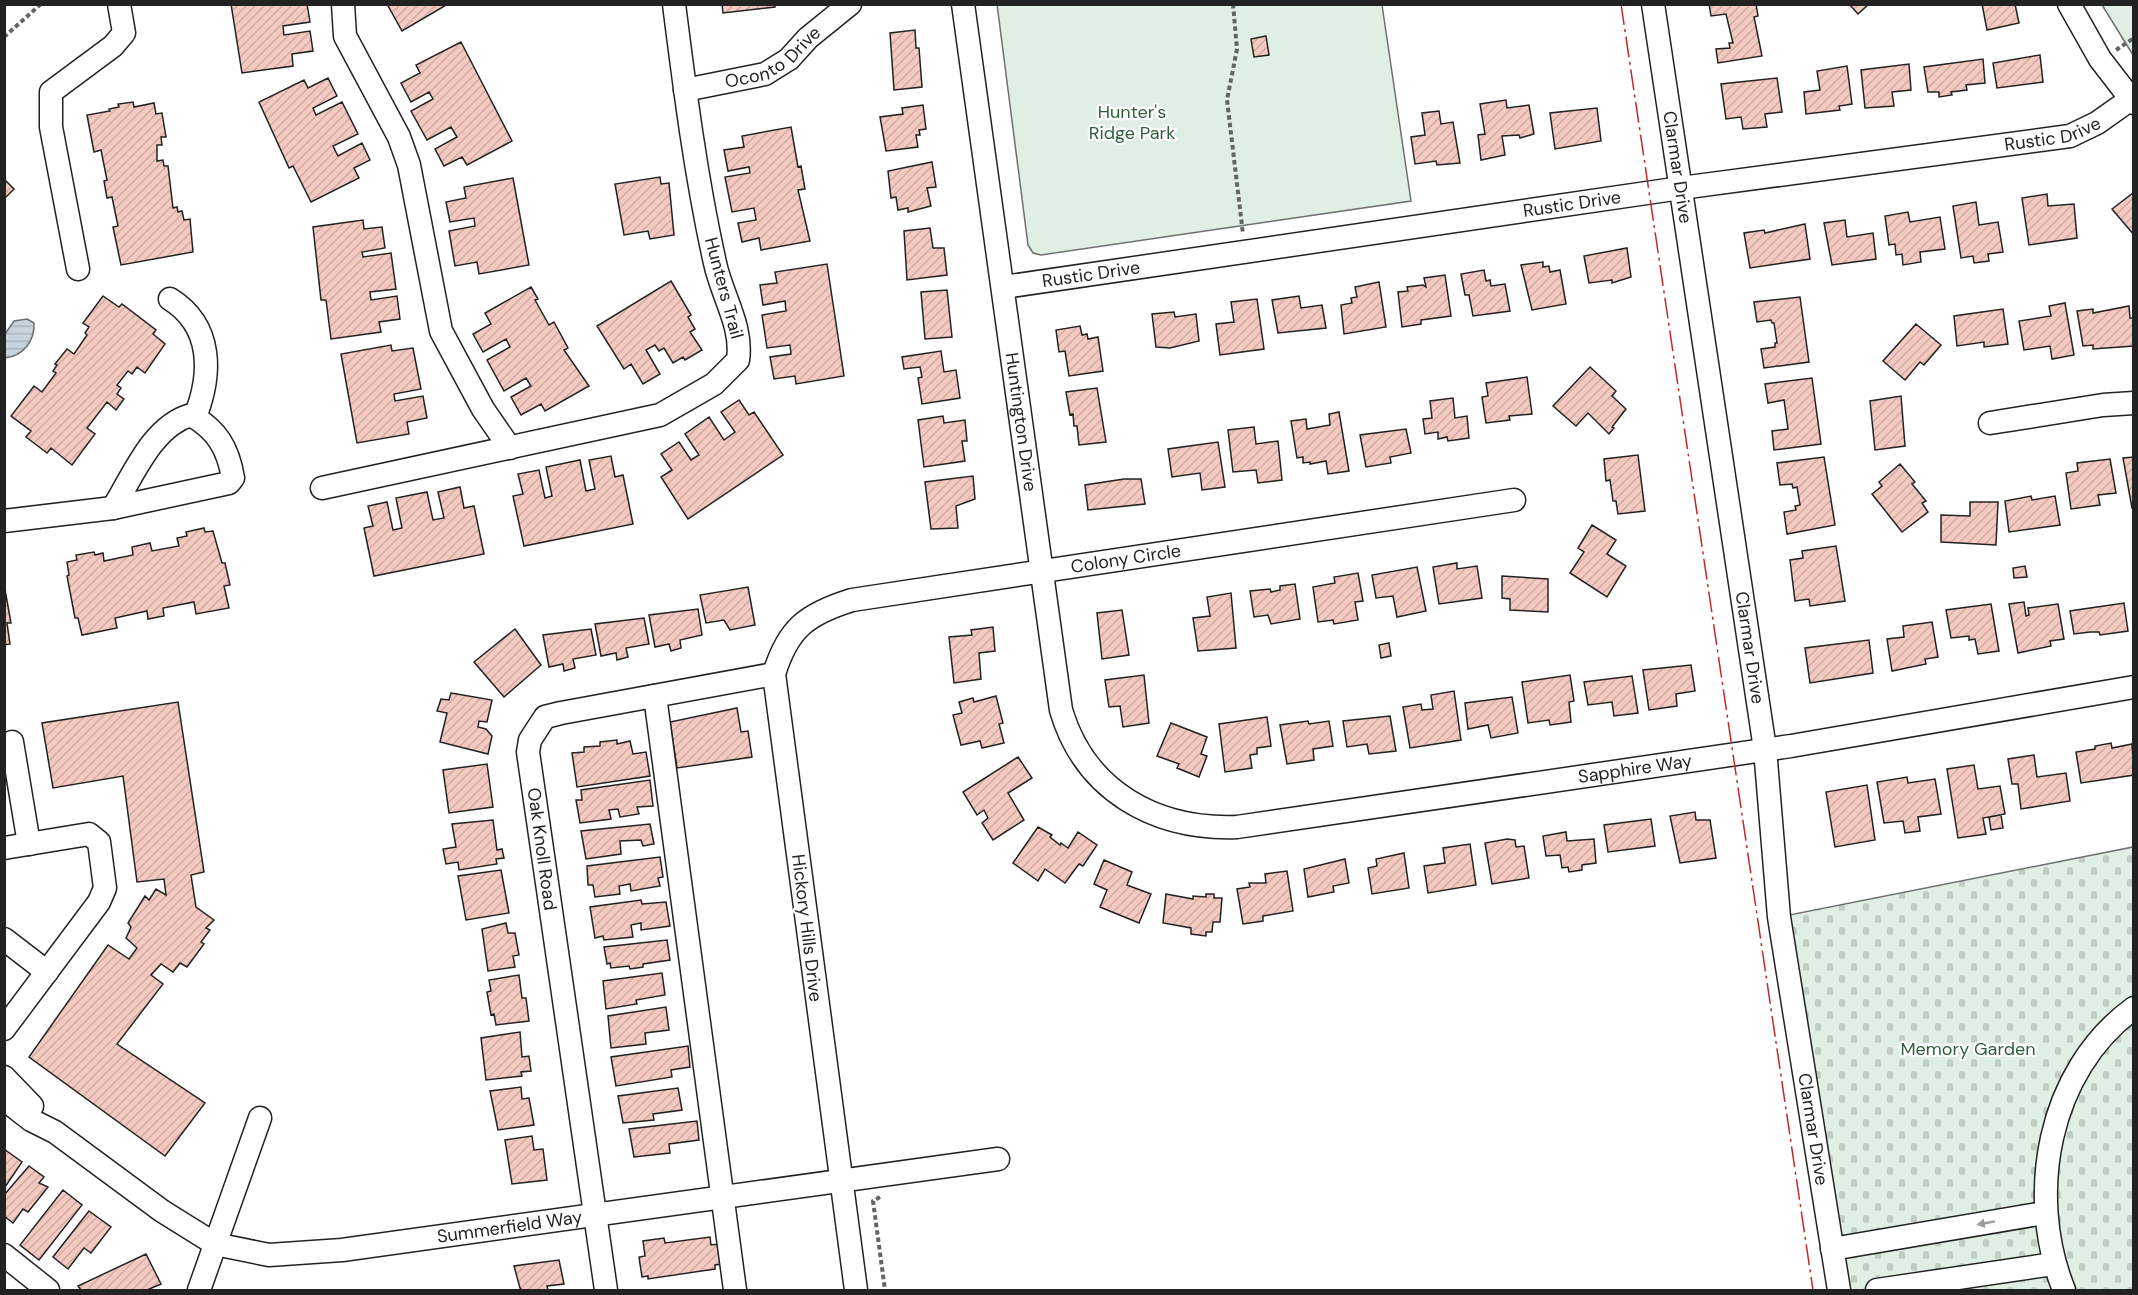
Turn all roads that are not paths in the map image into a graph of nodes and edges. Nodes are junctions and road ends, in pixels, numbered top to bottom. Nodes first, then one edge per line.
1 (119, 4) edge
2 (343, 4) edge
3 (674, 4) edge
4 (850, 4) edge
5 (963, 4) edge
6 (1653, 4) edge
7 (2069, 4) edge
8 (685, 90) junction
9 (2132, 101) edge
10 (1680, 188) junction
11 (78, 269) dead end
12 (1004, 287) junction
13 (170, 299) dead end
14 (2133, 403) edge
15 (195, 417) junction
16 (1990, 423) dead end
17 (510, 448) junction
18 (322, 488) dead end
19 (1514, 500) dead end
20 (113, 508) junction
21 (4, 521) edge
22 (1041, 571) junction
23 (774, 674) junction
24 (2133, 687) edge
25 (655, 696) junction
26 (12, 742) dead end
27 (1765, 749) junction
28 (1139, 806) joint
29 (29, 844) junction
30 (4, 848) edge
31 (4, 939) edge
32 (47, 972) junction
33 (2133, 1008) edge
34 (4, 1029) edge
35 (4, 1077) edge
36 (4, 1099) edge
37 (260, 1118) dead end
38 (55, 1132) junction
39 (998, 1159) dead end
40 (841, 1182) junction
41 (723, 1198) junction
42 (2044, 1213) junction
43 (596, 1215) junction
44 (214, 1244) junction
45 (1832, 1249) junction
46 (4, 1255) edge
47 (2053, 1264) junction
48 (48, 1290) edge
49 (199, 1290) edge
50 (606, 1290) edge
51 (735, 1290) edge
52 (856, 1290) edge
53 (1839, 1290) edge
54 (1877, 1290) edge
55 (2064, 1290) edge

1 - 11 street
2 - 17 street
3 - 8 street, Hunters Trail
4 - 8 street, Oconto Drive
5 - 12 street, Huntington Drive
6 - 10 street, Clarmar Drive
7 - 9 street
8 - 17 street, Hunters Trail
9 - 10 street, Rustic Drive
10 - 12 street, Rustic Drive
10 - 27 street, Clarmar Drive
12 - 22 street, Huntington Drive
13 - 15 street
14 - 16 street
15 - 20 street
15 - 20 street
17 - 18 street, Hunters Trail
19 - 22 street, Colony Circle
20 - 21 street
22 - 23 street, Colony Circle
22 - 28 street, Huntington Drive
23 - 25 street, Oak Knoll Road
23 - 40 street, Hickory Hills Drive
24 - 27 street, Sapphire Way
25 - 41 street
25 - 43 street, Oak Knoll Road
26 - 29 street
27 - 28 street, Sapphire Way
27 - 45 street, Clarmar Drive
29 - 30 street
29 - 32 street
31 - 32 street
32 - 34 street
33 - 42 street
35 - 38 street, Summerfield Way
36 - 38 street, Summerfield Way
37 - 44 street
38 - 44 street, Summerfield Way
39 - 40 street, Summerfield Way
40 - 41 street, Summerfield Way
40 - 52 street, Hickory Hills Drive
41 - 43 street, Summerfield Way
41 - 51 street
42 -> 45 street
42 - 47 street
43 - 44 street, Summerfield Way
43 - 50 street
44 - 49 street
45 - 53 street, Clarmar Drive
46 - 48 street
47 - 54 street
47 - 55 street

